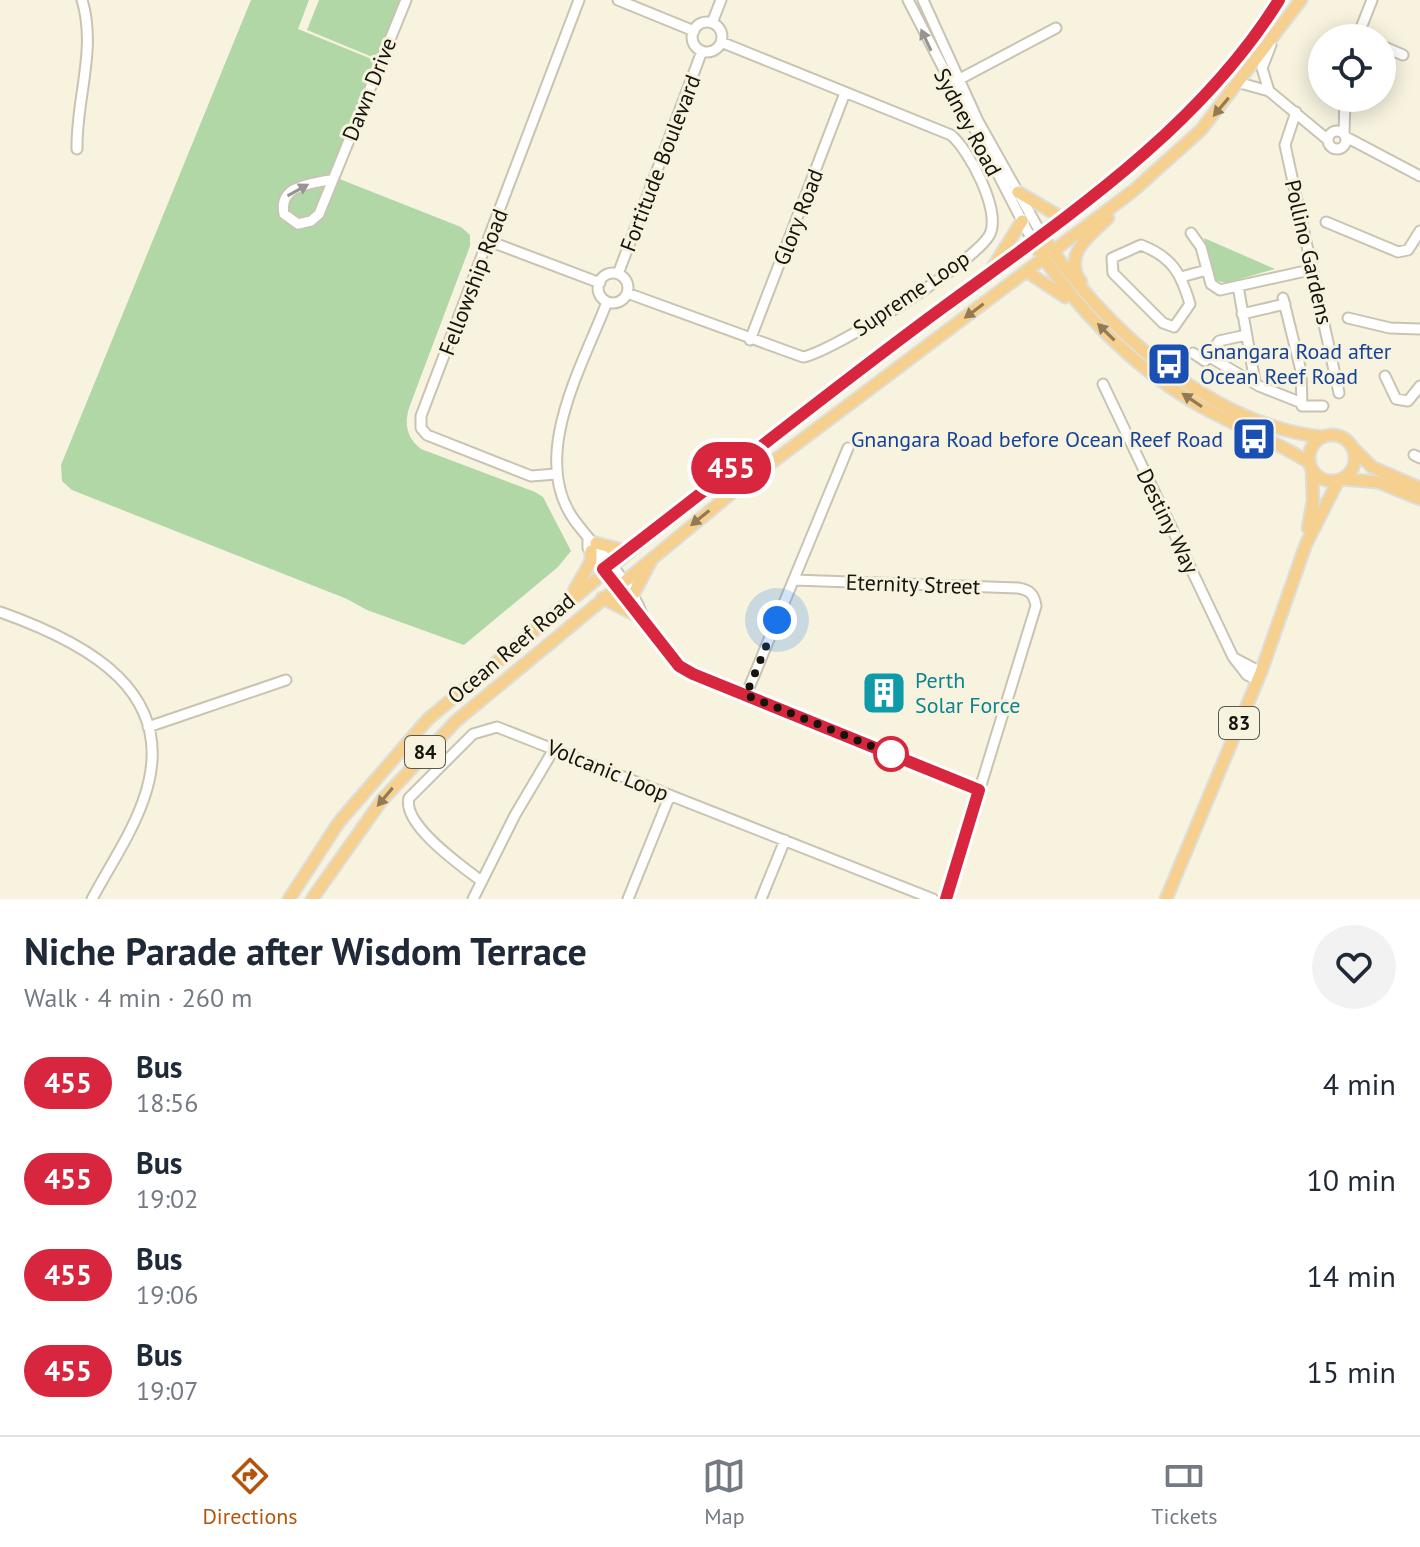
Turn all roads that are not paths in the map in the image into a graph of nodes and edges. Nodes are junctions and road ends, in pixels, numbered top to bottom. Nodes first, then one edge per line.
1 (82, 0) edge
2 (406, 0) edge
3 (579, 0) edge
4 (618, 0) edge
5 (721, 0) edge
6 (908, 0) edge
7 (923, 0) edge
8 (1279, 0) edge
9 (1301, 0) edge
10 (1372, 0) edge
11 (712, 23) junction
12 (1364, 24) edge
13 (1056, 28) dead end
14 (694, 31) junction
15 (721, 42) junction
16 (1272, 42) junction
17 (702, 51) junction
18 (1396, 52) edge
19 (1403, 55) dead end
20 (960, 79) junction
21 (1240, 83) junction
22 (948, 84) junction
23 (1269, 91) junction
24 (845, 93) junction
25 (1296, 112) junction
26 (1343, 112) edge
27 (1339, 137) junction
28 (77, 149) dead end
29 (1417, 172) edge
30 (333, 179) junction
31 (1133, 191) junction
32 (1018, 192) junction
33 (1064, 219) junction
34 (1022, 221) junction
35 (1326, 222) dead end
36 (1420, 231) edge
37 (1191, 233) dead end
38 (1038, 238) junction
39 (489, 241) junction
40 (1048, 255) junction
41 (1207, 270) junction
42 (1310, 270) junction
43 (1026, 271) junction
44 (618, 274) junction
45 (986, 277) junction
46 (1181, 277) junction
47 (600, 283) junction
48 (1238, 286) junction
49 (627, 293) junction
50 (607, 302) junction
51 (1082, 308) junction
52 (1242, 314) junction
53 (1348, 318) dead end
54 (1113, 322) junction
55 (1420, 329) edge
56 (1246, 335) junction
57 (750, 340) junction
58 (1193, 353) dead end
59 (1208, 356) junction
60 (1385, 376) dead end
61 (1255, 382) junction
62 (1103, 384) dead end
63 (1420, 386) edge
64 (1339, 393) dead end
65 (1302, 403) junction
66 (1323, 406) dead end
67 (1323, 437) junction
68 (848, 448) dead end
69 (1354, 449) junction
70 (1311, 466) junction
71 (556, 474) junction
72 (1339, 480) junction
73 (1420, 488) edge
74 (1420, 499) edge
75 (591, 544) junction
76 (1306, 544) junction
77 (626, 551) junction
78 (656, 554) junction
79 (607, 567) junction
80 (794, 580) junction
81 (620, 584) junction
82 (633, 595) junction
83 (602, 598) junction
84 (570, 599) junction
85 (0, 612) edge
86 (642, 619) junction
87 (1259, 676) junction
88 (286, 680) dead end
89 (746, 695) junction
90 (148, 727) junction
91 (554, 749) junction
92 (979, 790) junction
93 (670, 795) junction
94 (785, 840) junction
95 (480, 880) junction
96 (92, 899) edge
97 (289, 899) edge
98 (312, 899) edge
99 (473, 899) edge
100 (628, 899) edge
101 (761, 899) edge
102 (933, 899) edge
103 (946, 899) edge
104 (1166, 899) edge

1 - 28 street
2 - 30 street, Dawn Drive
3 - 39 street, Fellowship Road
4 - 14 street
5 - 11 street
22 -> 6 street, Sydney Road
7 - 20 street, Sydney Road
8 - 33 main road, Ocean Reef Road
9 - 16 main road
10 - 12 street
11 - 14 street
11 - 15 street
13 - 20 street
14 - 17 street
15 - 17 street
15 - 24 street, Supreme Loop
16 - 21 main road
16 - 23 street
17 - 44 street, Fortitude Boulevard
18 - 19 street
20 - 22 street
20 - 32 street, Sydney Road
21 - 23 street
21 -> 31 main road
22 - 34 street, Sydney Road
23 - 25 street
24 - 57 street, Glory Road
24 - 57 street, Supreme Loop
25 - 27 street
25 - 42 street, Pollino Gardens
26 - 27 street
27 - 29 street
30 -> 30 street, Dawn Drive
31 - 40 main road, 84
31 - 54 main road
32 - 33 main road
32 - 38 street, Sydney Road
33 - 38 main road, Ocean Reef Road
34 - 38 street, Sydney Road
34 - 45 main road
35 - 36 street
37 - 41 street
38 - 40 main road
38 - 45 main road, Ocean Reef Road / 84
39 - 47 street
39 - 71 street, Fellowship Road
40 - 43 main road, Ocean Reef Road / 84
40 - 51 main road
40 - 54 main road
41 - 46 street
41 - 48 street
42 - 48 street
42 - 64 street, Pollino Gardens
43 - 51 main road
43 -> 78 main road, Ocean Reef Road / 84
44 - 47 street
44 - 49 street
45 - 77 main road, Ocean Reef Road / 84
46 - 46 street
47 - 50 street
48 - 52 street
49 - 50 street
49 - 57 street, Supreme Loop
50 - 71 street
70 -> 51 main road
52 - 56 street
52 - 65 street
53 - 55 street
54 - 67 main road
56 - 59 street
56 - 61 street
58 - 59 street
59 - 61 street
60 - 63 street
61 - 65 street
62 - 87 street, Destiny Way
65 - 66 street
67 - 69 main road
67 - 70 main road, 83
68 - 80 street
69 - 72 main road, 83
69 - 73 main road
70 - 72 main road
70 - 76 main road, 83
71 - 75 street
72 - 74 main road
72 - 76 main road, 83
75 - 77 main road
75 - 79 street
75 - 84 main road
76 - 87 main road, 83
77 - 79 main road, Ocean Reef Road / 84
78 - 81 main road, Ocean Reef Road / 84
78 - 82 main road
79 - 81 street
79 - 84 main road, Ocean Reef Road / 84
80 - 89 street
80 - 92 street, Eternity Street
81 - 82 street
81 - 83 main road, Ocean Reef Road / 84
81 - 86 street
82 - 86 street
83 - 86 main road
83 -> 98 main road, Ocean Reef Road / 84
84 - 97 main road, Ocean Reef Road / 84
85 - 90 street
86 - 89 street
87 - 104 main road, 83
88 - 90 street
89 - 92 street
90 - 96 street
91 - 93 street, Volcanic Loop
91 - 95 street
91 - 95 street, Volcanic Loop
92 - 103 street
93 - 94 street, Volcanic Loop
93 - 100 street
94 - 101 street
94 - 102 street, Volcanic Loop
95 - 99 street

